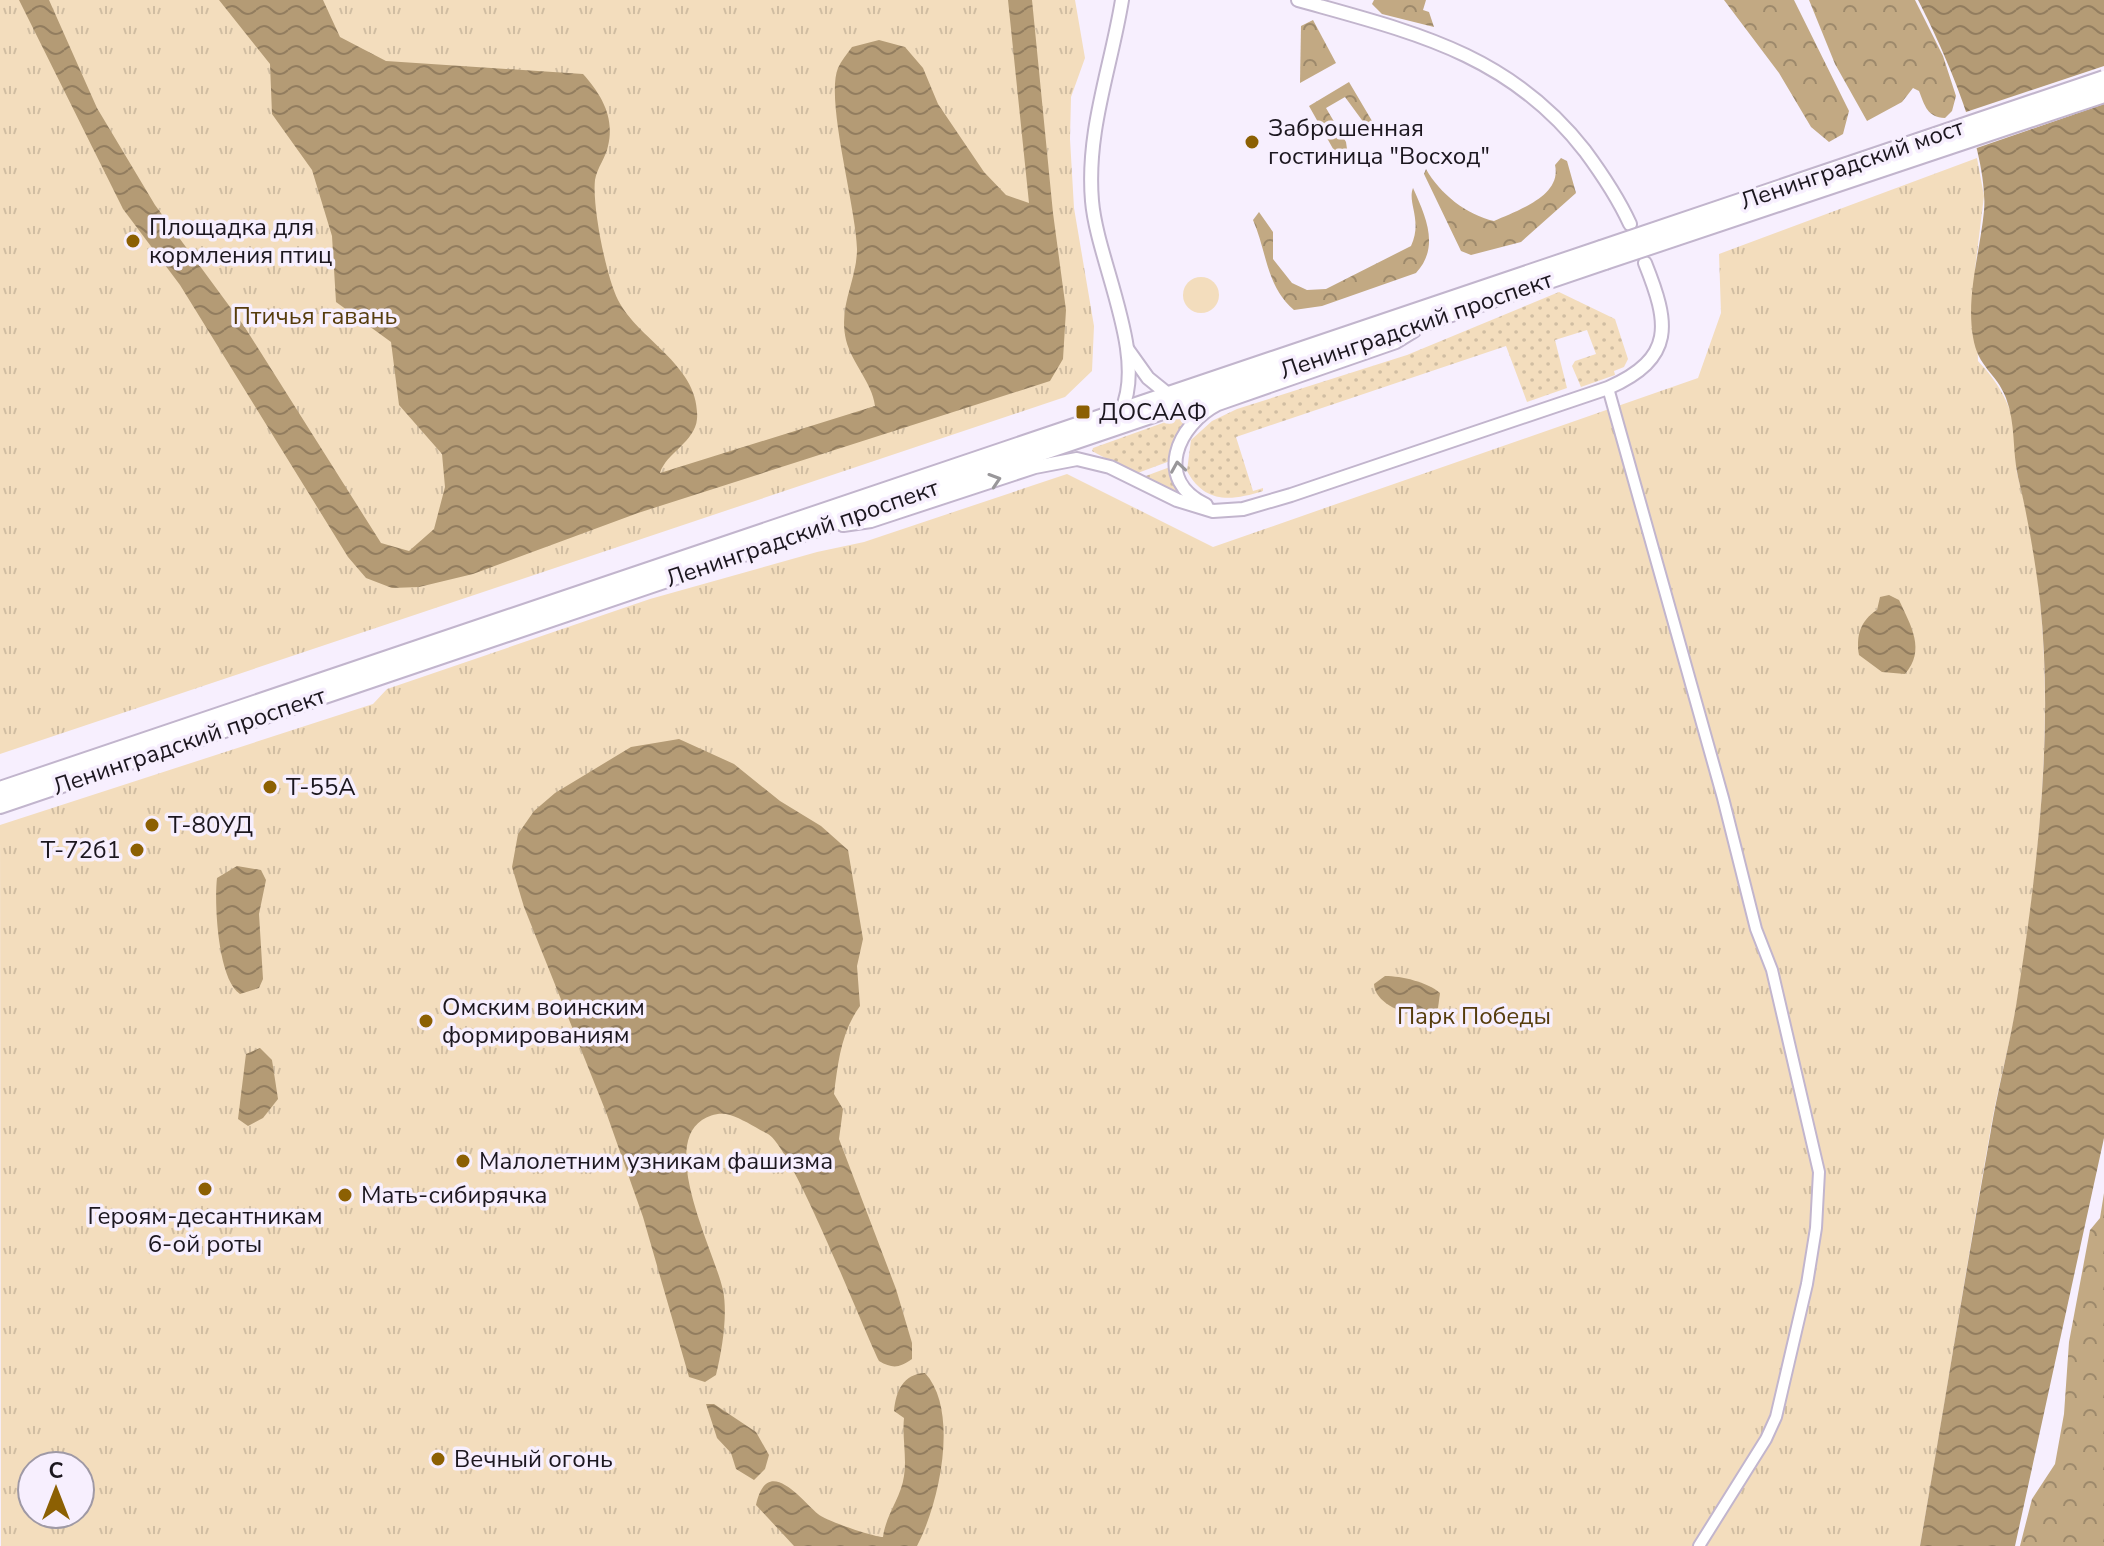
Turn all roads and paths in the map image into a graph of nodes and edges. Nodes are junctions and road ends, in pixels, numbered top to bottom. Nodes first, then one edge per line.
1 (1122, 0) edge
2 (1298, 0) edge
3 (2104, 79) edge
4 (2104, 94) edge
5 (1630, 224) dead end
6 (1603, 255) junction
7 (1645, 263) dead end
8 (1440, 316) junction
9 (1127, 347) junction
10 (1608, 388) junction
11 (1169, 395) junction
12 (1121, 411) junction
13 (1233, 511) junction
14 (812, 529) junction
15 (0, 790) edge
16 (0, 805) edge
17 (1699, 1546) edge

1 - 9 street
2 - 5 street
3 - 6 main road, Ленинградский мост, bridge
4 - 6 main road, Ленинградский мост, bridge
6 - 8 main road, Ленинградский проспект
6 - 11 main road, Ленинградский проспект
7 - 10 street
13 -> 8 street
8 - 14 main road, Ленинградский проспект
9 - 11 street
9 - 12 street
10 - 13 street
10 - 17 street
11 - 12 main road, Ленинградский проспект
12 - 15 main road, Ленинградский проспект
14 -> 13 street
14 - 16 main road, Ленинградский проспект

